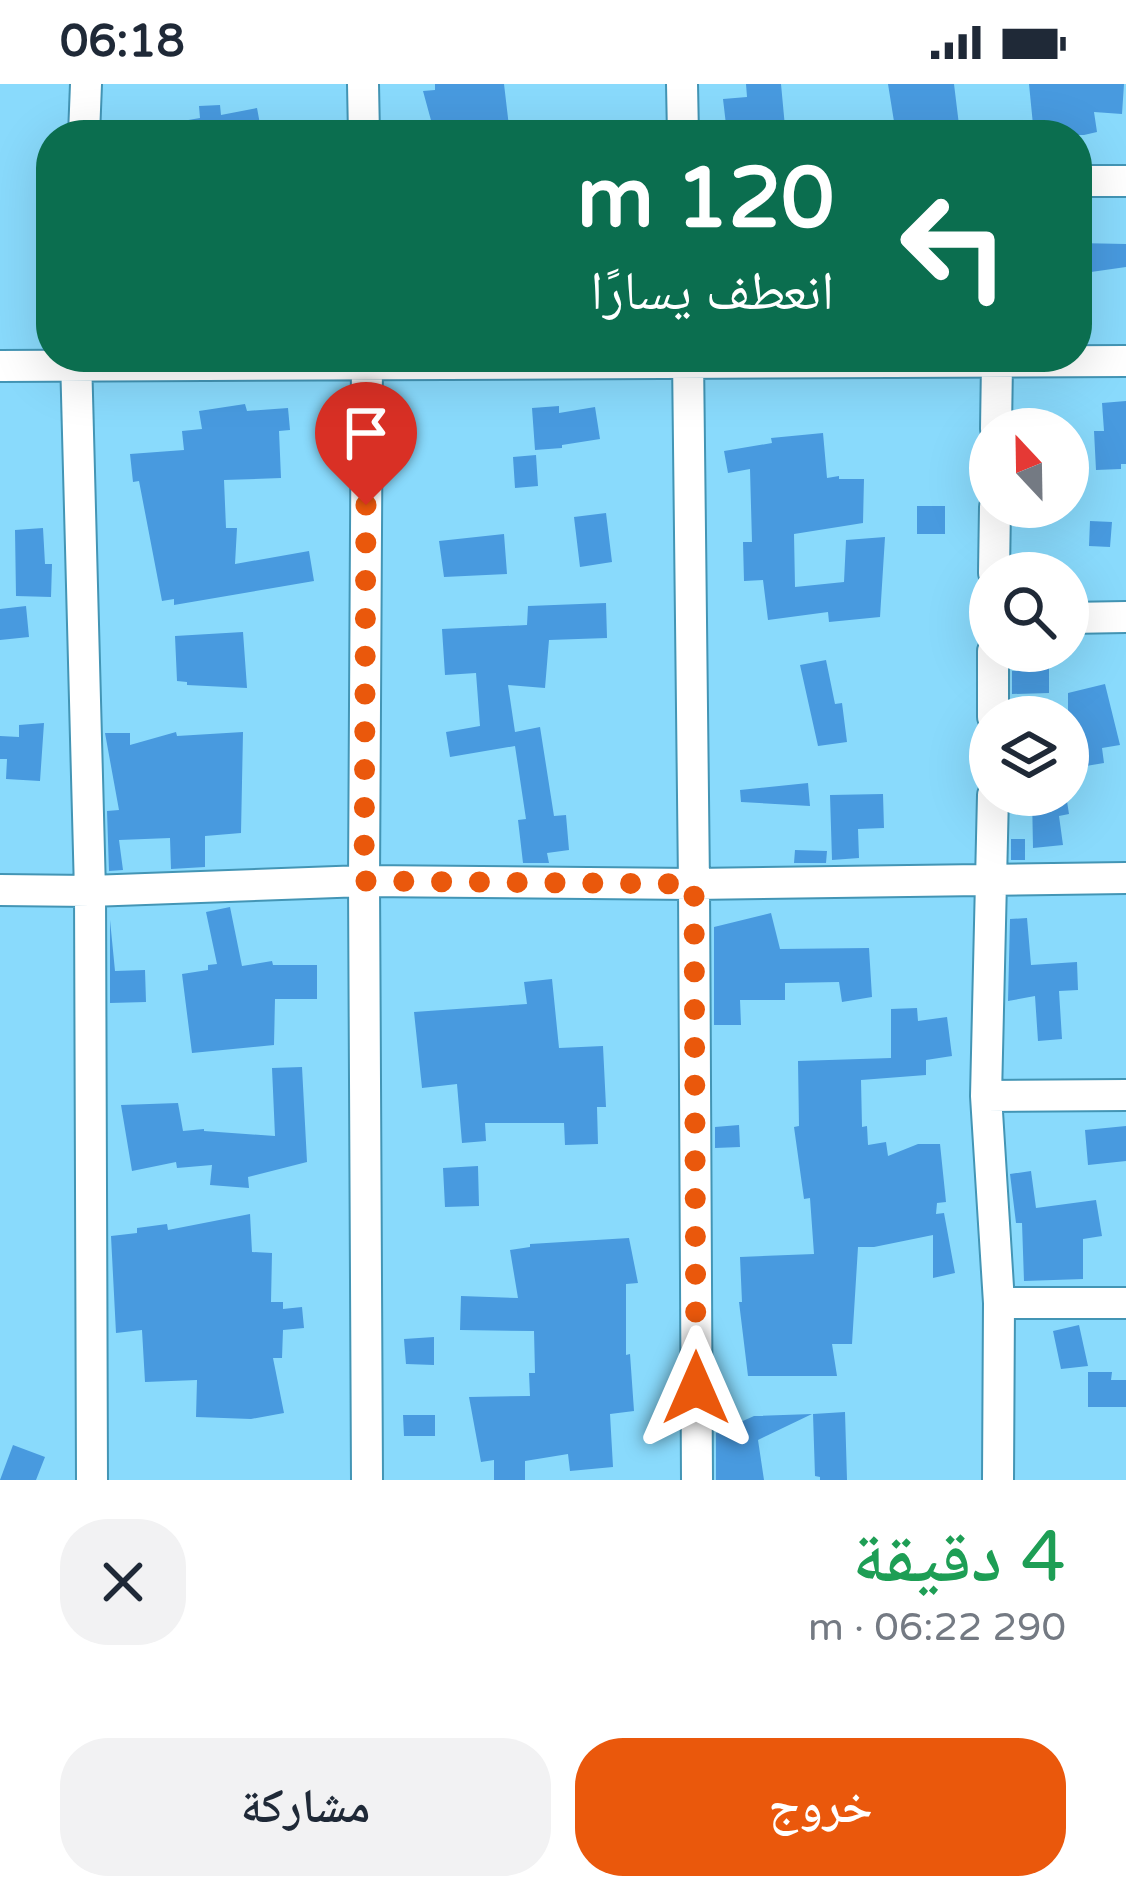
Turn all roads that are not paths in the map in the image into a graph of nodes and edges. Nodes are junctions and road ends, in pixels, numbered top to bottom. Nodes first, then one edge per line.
1 (86, 84) edge
2 (363, 84) edge
3 (682, 84) edge
4 (85, 120) edge
5 (364, 120) edge
6 (683, 120) edge
7 (1092, 181) edge
8 (1126, 181) edge
9 (1092, 361) edge
10 (1126, 361) edge
11 (36, 364) edge
12 (0, 366) edge
13 (76, 372) edge
14 (367, 372) edge
15 (688, 372) edge
16 (998, 372) edge
17 (997, 408) edge
18 (1126, 617) edge
19 (1089, 618) edge
20 (992, 816) edge
21 (992, 878) junction
22 (1126, 878) edge
23 (364, 881) junction
24 (694, 884) junction
25 (0, 890) edge
26 (90, 891) junction
27 (1126, 1095) edge
28 (986, 1096) junction
29 (1126, 1303) edge
30 (999, 1304) junction
31 (92, 1480) edge
32 (367, 1480) edge
33 (697, 1480) edge
34 (998, 1480) edge

1 - 4 street
2 - 5 street
3 - 6 street
7 - 8 street
9 - 10 street
11 - 12 street
13 - 26 street
14 - 23 street
15 - 24 street
16 - 17 street
18 - 19 street
20 - 21 street
21 - 22 street
21 - 24 street
21 - 28 street
23 - 24 street
23 - 26 street
23 - 32 street
24 - 33 street
25 - 26 street
26 - 31 street
27 - 28 street
28 - 30 street
29 - 30 street
30 - 34 street

